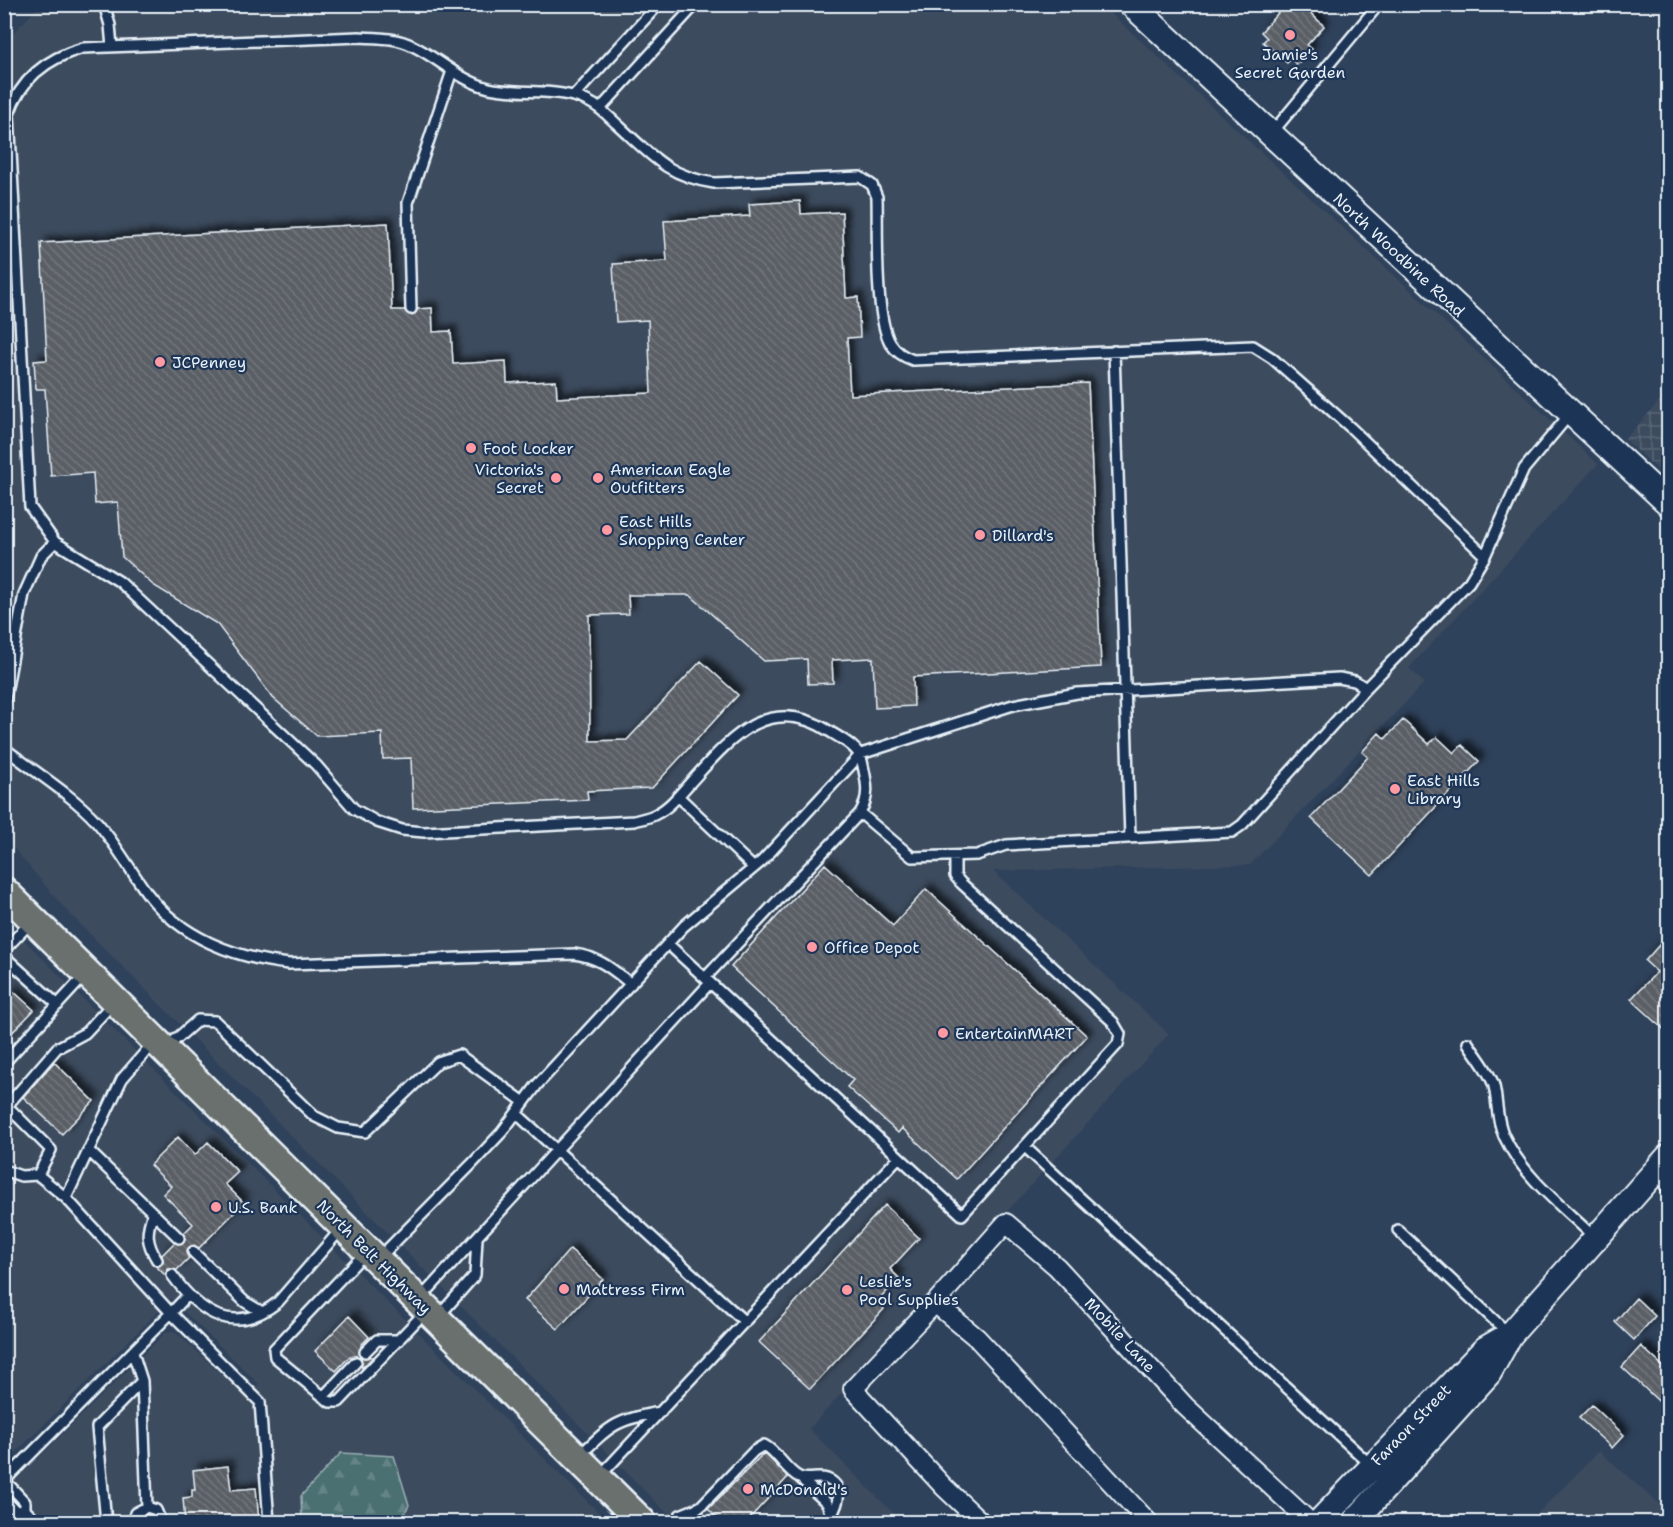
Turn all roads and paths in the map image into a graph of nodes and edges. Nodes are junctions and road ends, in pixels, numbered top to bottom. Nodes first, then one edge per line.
1 (104, 4) edge
2 (659, 4) edge
3 (696, 4) edge
4 (1131, 4) edge
5 (1379, 4) edge
6 (112, 47) junction
7 (452, 71) junction
8 (574, 96) junction
9 (600, 109) junction
10 (1270, 136) junction
11 (411, 309) dead end
12 (1114, 351) junction
13 (1571, 413) junction
14 (1668, 503) edge
15 (55, 542) junction
16 (1485, 556) junction
17 (1366, 688) junction
18 (1127, 690) junction
19 (4, 704) edge
20 (4, 748) edge
21 (861, 754) junction
22 (678, 796) junction
23 (860, 813) junction
24 (1130, 837) junction
25 (955, 856) junction
26 (754, 868) junction
27 (4, 891) edge
28 (33, 919) junction
29 (668, 944) junction
30 (4, 950) edge
31 (4, 956) edge
32 (88, 973) junction
33 (708, 981) junction
34 (631, 984) junction
35 (115, 1000) junction
36 (58, 1005) junction
37 (1468, 1043) dead end
38 (160, 1045) junction
39 (4, 1063) edge
40 (524, 1102) junction
41 (516, 1113) junction
42 (1025, 1147) junction
43 (88, 1150) junction
44 (558, 1150) junction
45 (899, 1157) junction
46 (4, 1170) edge
47 (1664, 1172) edge
48 (38, 1175) junction
49 (66, 1198) junction
50 (153, 1213) junction
51 (343, 1227) junction
52 (1398, 1230) dead end
53 (477, 1238) junction
54 (1595, 1238) junction
55 (179, 1239) dead end
56 (193, 1252) dead end
57 (372, 1255) junction
58 (157, 1260) dead end
59 (172, 1275) dead end
60 (187, 1296) junction
61 (935, 1303) junction
62 (427, 1310) junction
63 (171, 1312) junction
64 (262, 1312) junction
65 (745, 1322) junction
66 (1510, 1335) junction
67 (399, 1340) junction
68 (365, 1352) dead end
69 (133, 1353) junction
70 (356, 1362) dead end
71 (142, 1381) junction
72 (323, 1396) junction
73 (661, 1412) junction
74 (577, 1458) junction
75 (1381, 1475) junction
76 (799, 1477) junction
77 (598, 1479) junction
78 (4, 1481) edge
79 (5, 1488) edge
80 (4, 1499) edge
81 (147, 1507) junction
82 (680, 1515) dead end
83 (28, 1518) edge
84 (829, 1520) edge
85 (106, 1522) edge
86 (133, 1522) edge
87 (161, 1522) edge
88 (269, 1522) edge
89 (642, 1522) edge
90 (981, 1522) edge
91 (1148, 1522) edge
92 (1310, 1522) edge
93 (1319, 1522) edge
94 (1354, 1522) edge

1 - 6 lane
2 - 8 lane
3 - 9 lane
4 - 10 main road, North Woodbine Road
5 - 10 lane
6 - 7 lane
6 - 15 lane
7 - 8 lane
7 - 11 lane
8 - 9 lane
9 - 12 lane
10 - 13 main road, North Woodbine Road
12 - 16 lane
12 - 18 lane
13 - 14 main road, North Woodbine Road
13 - 16 lane
15 - 19 lane
15 - 22 lane
16 - 17 lane
17 - 18 lane
17 - 24 lane
18 - 21 lane
18 - 24 lane
20 - 34 lane
21 - 22 lane
21 - 23 lane
21 - 26 lane
22 - 26 lane
23 - 25 lane
23 - 33 lane
24 - 25 lane
25 - 42 lane
26 - 29 lane
27 - 28 main road, North Belt Highway
28 - 30 lane
28 - 32 main road, North Belt Highway
29 - 33 lane
29 - 34 lane
31 - 36 lane
32 - 35 main road, North Belt Highway
32 - 36 lane
33 - 44 lane
33 - 45 lane
34 - 40 lane
35 - 38 main road, North Belt Highway
35 - 48 lane
36 - 39 lane
37 - 54 lane
38 - 40 lane
38 - 43 lane
38 - 51 main road, North Belt Highway
40 - 41 lane
41 - 44 lane
41 - 57 lane
42 - 45 lane
42 - 75 lane
43 - 49 lane
43 - 50 lane
44 - 53 lane
44 - 65 lane
45 - 65 lane
46 - 48 lane
47 - 54 main road, Faraon Street
48 - 49 lane
49 - 63 lane
50 - 55 lane
50 - 58 lane
51 - 57 main road, North Belt Highway
51 - 64 lane
52 - 66 lane
53 - 62 lane
53 - 62 lane
54 - 66 main road, Faraon Street
56 - 64 lane
57 - 62 main road, North Belt Highway
57 - 72 lane
59 - 60 lane
60 - 63 lane
60 - 64 lane
61 - 90 street, Mobile Lane
61 - 91 street
61 - 92 street, Mobile Lane
62 - 67 lane
62 - 74 main road, North Belt Highway
63 - 69 lane
63 - 88 lane
65 - 73 lane
66 - 75 main road, Faraon Street
67 - 68 lane
67 - 72 lane
69 - 71 lane
69 - 78 lane
70 - 72 lane
71 - 81 lane
71 - 85 lane
73 - 74 lane
73 - 77 lane
74 - 77 main road, North Belt Highway
75 - 93 main road, Faraon Street
75 - 94 main road, Faraon Street
76 - 82 lane
76 - 84 lane
76 - 84 lane
77 - 89 main road, North Belt Highway
79 - 83 lane
80 - 83 lane
81 - 86 lane
81 - 87 lane

